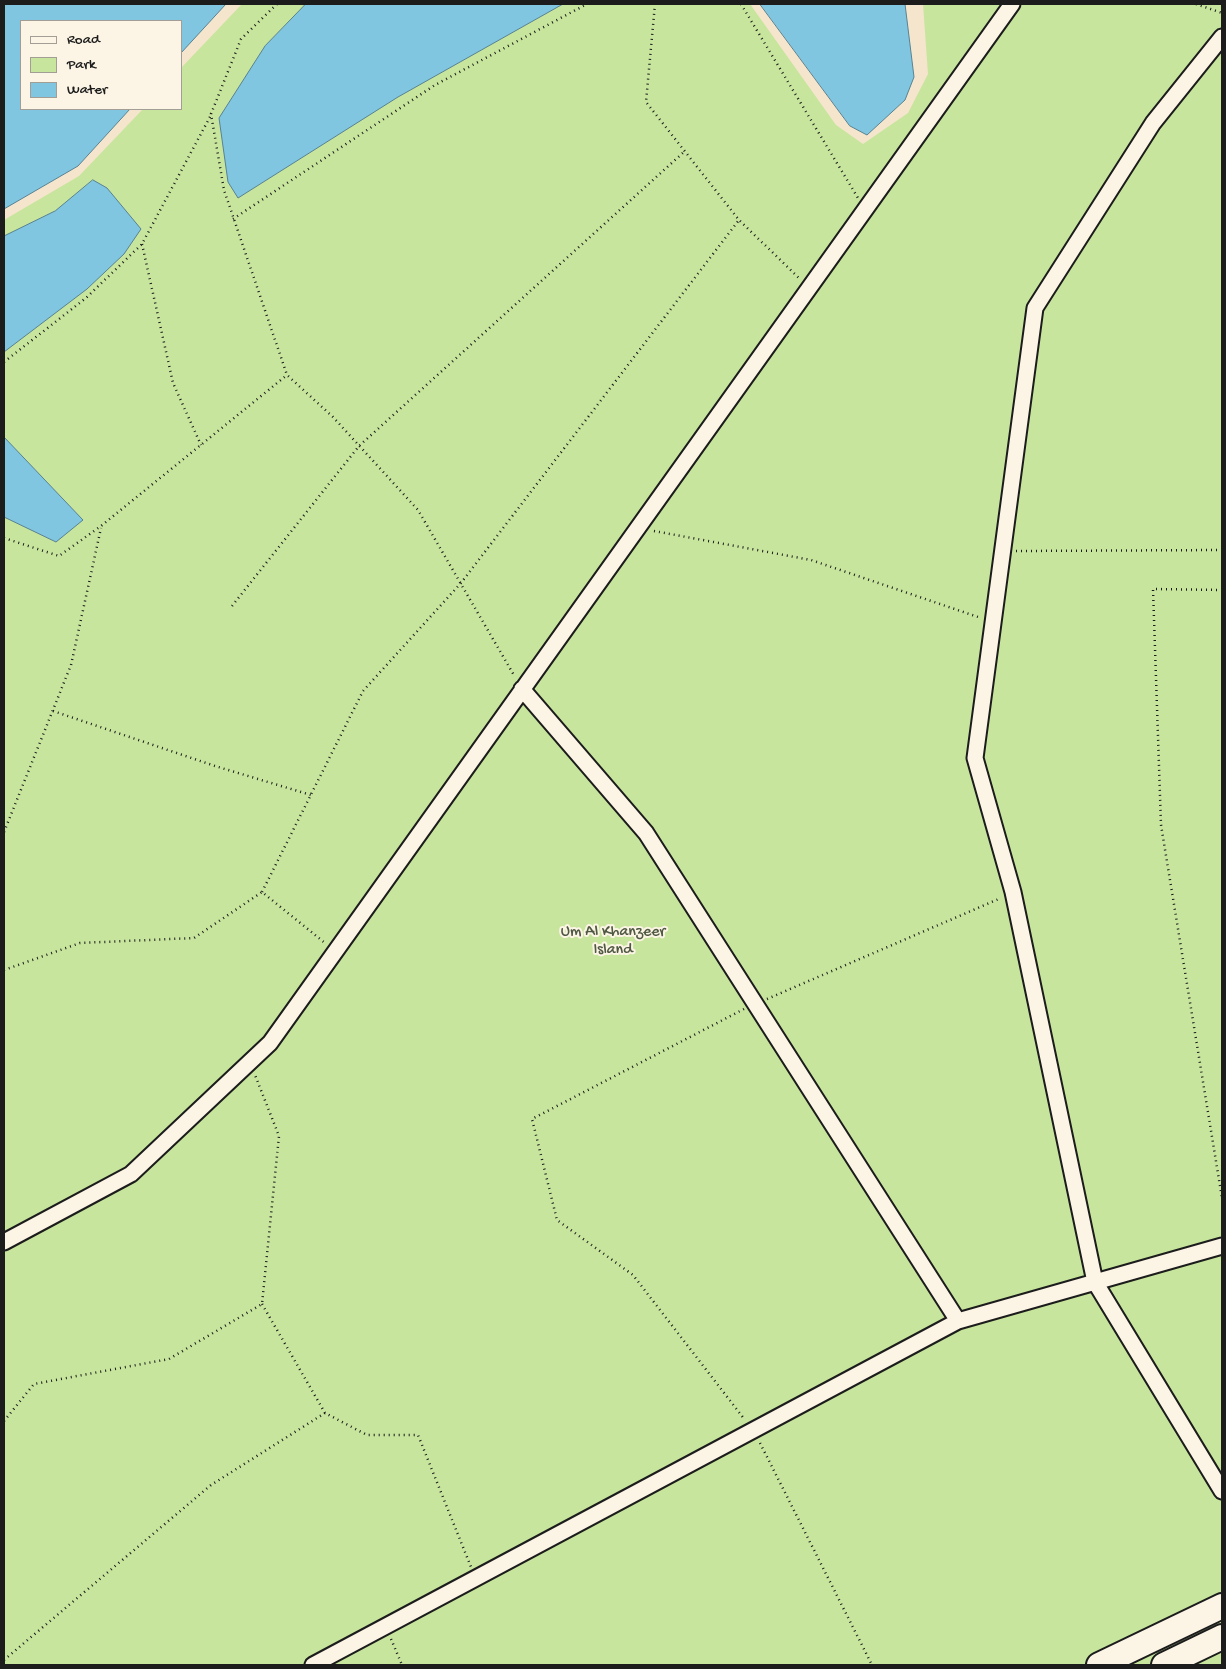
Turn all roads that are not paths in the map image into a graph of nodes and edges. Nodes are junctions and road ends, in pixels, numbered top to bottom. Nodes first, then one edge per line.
1 (1012, 4) edge
2 (1222, 37) edge
3 (522, 689) junction
4 (4, 1242) edge
5 (1222, 1246) edge
6 (1095, 1282) junction
7 (958, 1321) junction
8 (1222, 1491) edge
9 (1222, 1606) edge
10 (1222, 1637) edge
11 (313, 1665) edge
12 (1099, 1665) edge
13 (1164, 1665) edge

1 - 3 street
2 - 6 street
3 - 4 street
3 - 7 street
5 - 6 street
6 - 7 street
6 - 8 street
7 - 11 street
9 - 12 main road
10 - 13 main road

